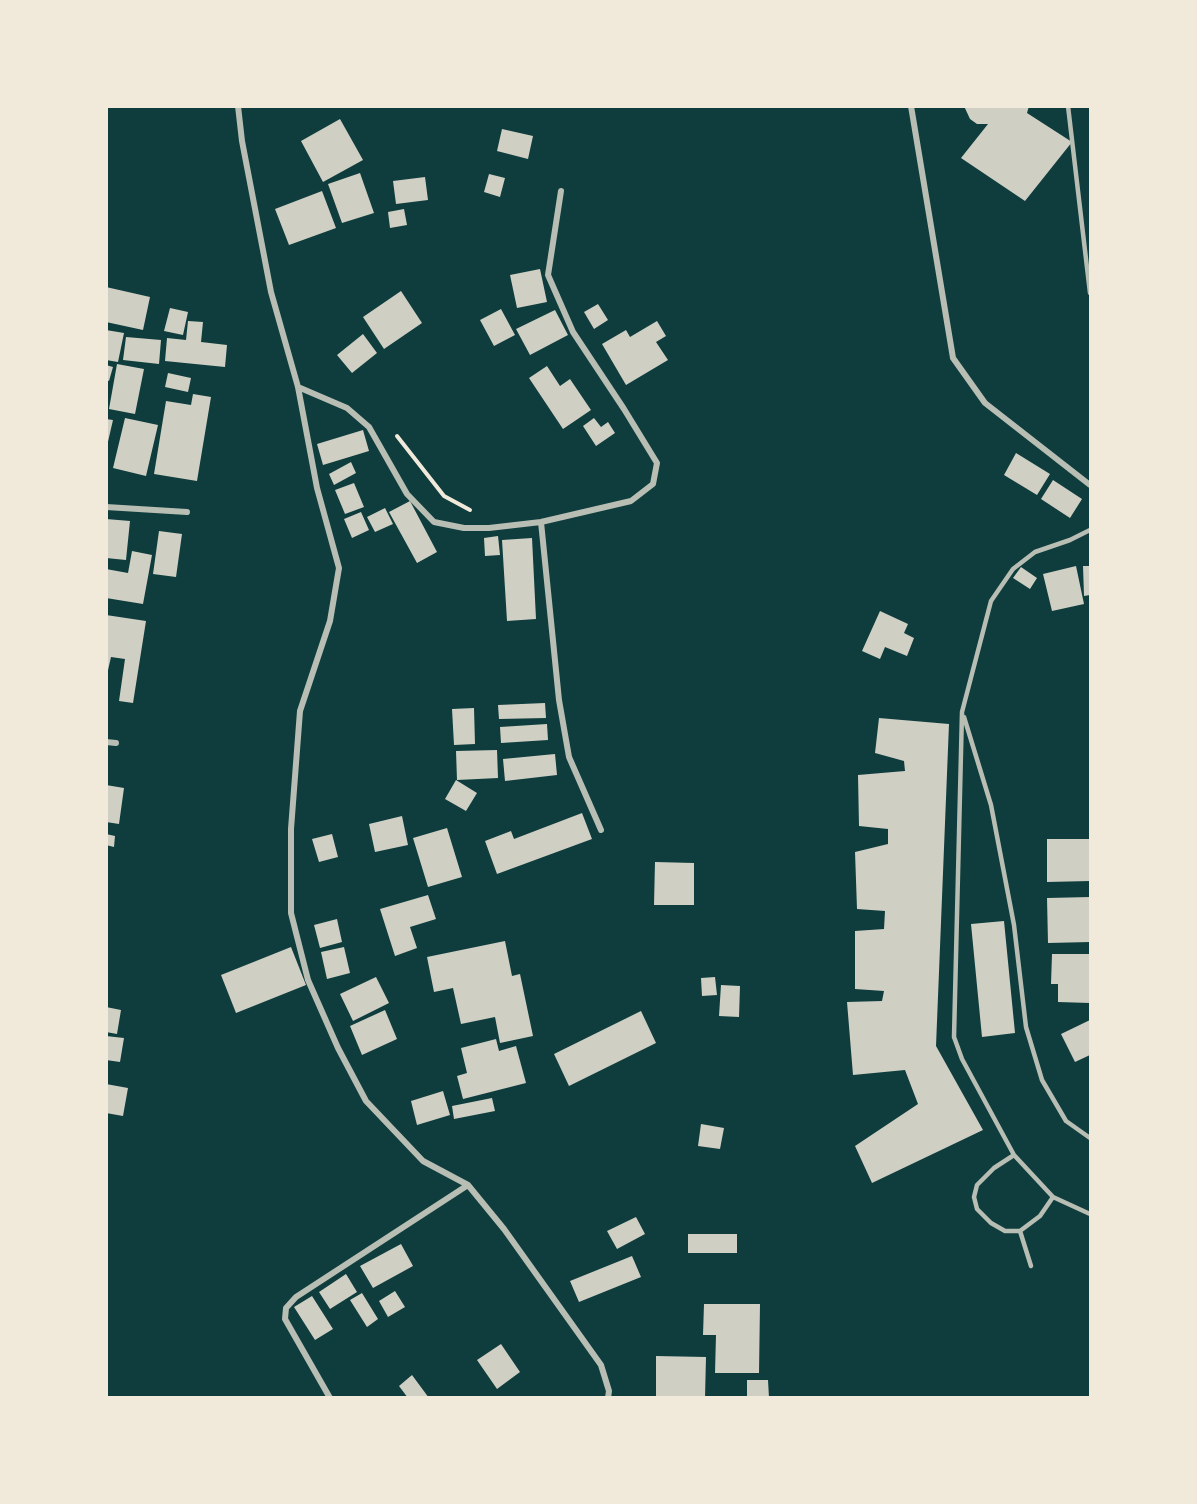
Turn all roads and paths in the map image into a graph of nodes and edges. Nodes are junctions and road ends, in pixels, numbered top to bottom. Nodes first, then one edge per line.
1 (238, 106) edge
2 (911, 106) edge
3 (1068, 106) edge
4 (561, 190) dead end
5 (1090, 294) edge
6 (298, 387) junction
7 (396, 435) dead end
8 (1090, 485) edge
9 (106, 507) edge
10 (187, 512) dead end
11 (541, 522) junction
12 (489, 528) junction
13 (1090, 530) edge
14 (962, 712) junction
15 (106, 742) edge
16 (116, 743) dead end
17 (601, 830) dead end
18 (1090, 1138) edge
19 (1014, 1155) junction
20 (468, 1185) junction
21 (1053, 1197) junction
22 (1090, 1214) edge
23 (1020, 1231) junction
24 (1031, 1266) dead end
25 (330, 1398) edge
26 (608, 1398) edge

1 - 6 street
2 - 8 street
3 - 5 lane
4 - 11 street
6 - 12 street
6 - 20 street
7 - 12 path
9 - 10 street
11 - 12 street
11 - 17 street
13 - 14 lane
14 - 18 lane
14 - 19 lane
15 - 16 street
19 - 21 lane
19 - 23 lane
20 - 25 street
20 - 26 street
21 - 22 lane
21 - 23 lane
23 - 24 lane

